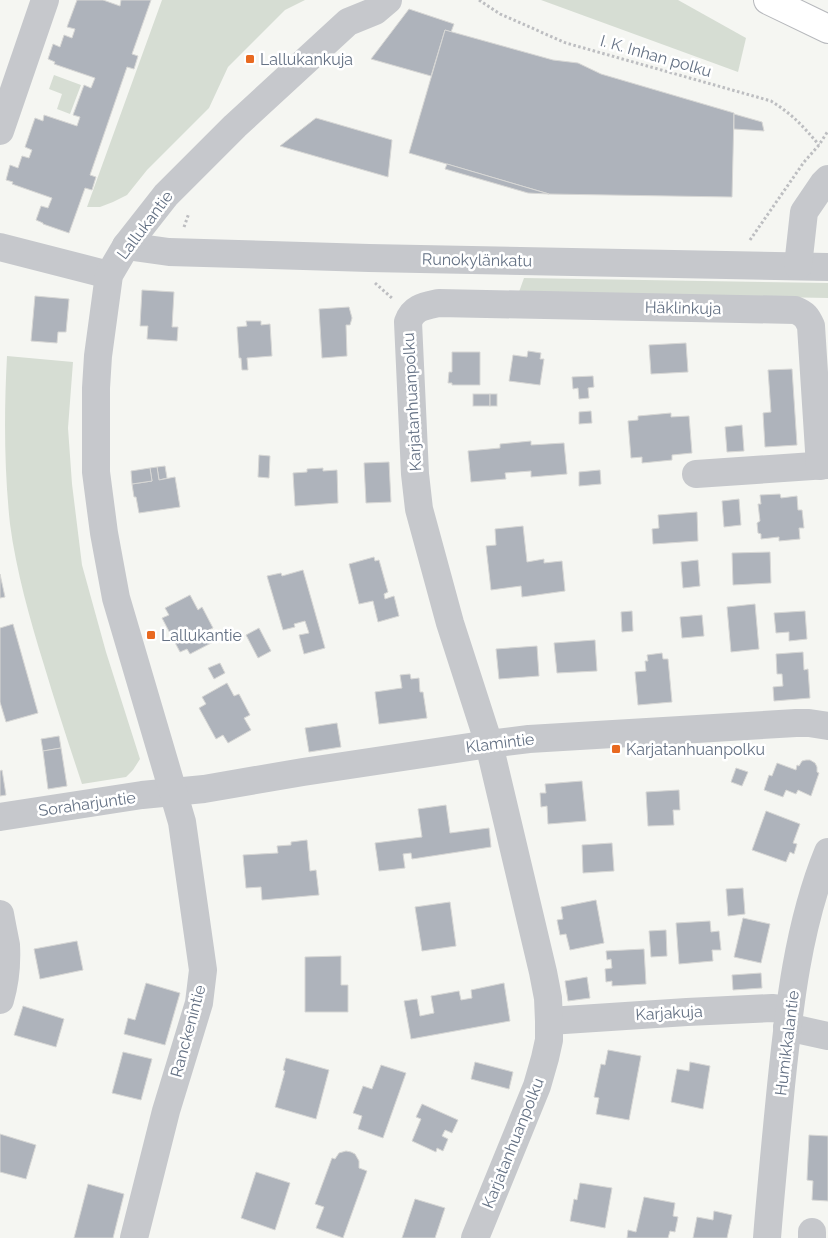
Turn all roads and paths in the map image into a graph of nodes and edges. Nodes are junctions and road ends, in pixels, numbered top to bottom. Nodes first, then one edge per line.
1 (45, 0) edge
2 (388, 0) edge
3 (479, 0) edge
4 (768, 0) edge
5 (353, 11) edge
6 (828, 29) edge
7 (828, 131) edge
8 (0, 132) edge
9 (819, 145) junction
10 (828, 179) edge
11 (126, 246) junction
12 (0, 247) edge
13 (747, 265) junction
14 (798, 266) junction
15 (828, 267) edge
16 (109, 275) junction
17 (370, 278) dead end
18 (410, 315) junction
19 (824, 465) edge
20 (696, 474) dead end
21 (828, 726) edge
22 (489, 744) junction
23 (174, 791) junction
24 (0, 817) edge
25 (828, 852) edge
26 (0, 914) edge
27 (0, 1000) edge
28 (788, 1019) junction
29 (550, 1021) junction
30 (828, 1036) edge
31 (134, 1238) edge
32 (475, 1238) edge
33 (767, 1238) edge

1 - 8 street
2 - 5 street, Lallukantie
3 - 9 path, I. K. Inhan polku
4 - 6 highway
5 - 11 street, Lallukantie
7 - 9 path
9 - 13 path
10 - 14 street
11 - 13 street, Runokylänkatu
11 - 16 street, Lallukantie
12 - 16 street
13 - 14 street, Runokylänkatu
14 - 15 street, Runokylänkatu
16 - 23 street, Lallukantie
17 - 18 path, Karjatanhuanpolku
18 - 19 street, Häklinkuja
18 - 22 street, Karjatanhuanpolku
19 - 20 street, Häklinkuja
21 - 22 street, Klamintie
22 - 23 street, Klamintie
22 - 29 street, Karjatanhuanpolku
23 - 24 street, Soraharjuntie
23 - 31 street, Ranckenintie
25 - 28 street, Humikkalantie
26 - 27 street
28 - 29 street, Karjakuja
28 - 30 street, Karjakuja
28 - 33 street, Humikkalantie
29 - 32 street, Karjatanhuanpolku

